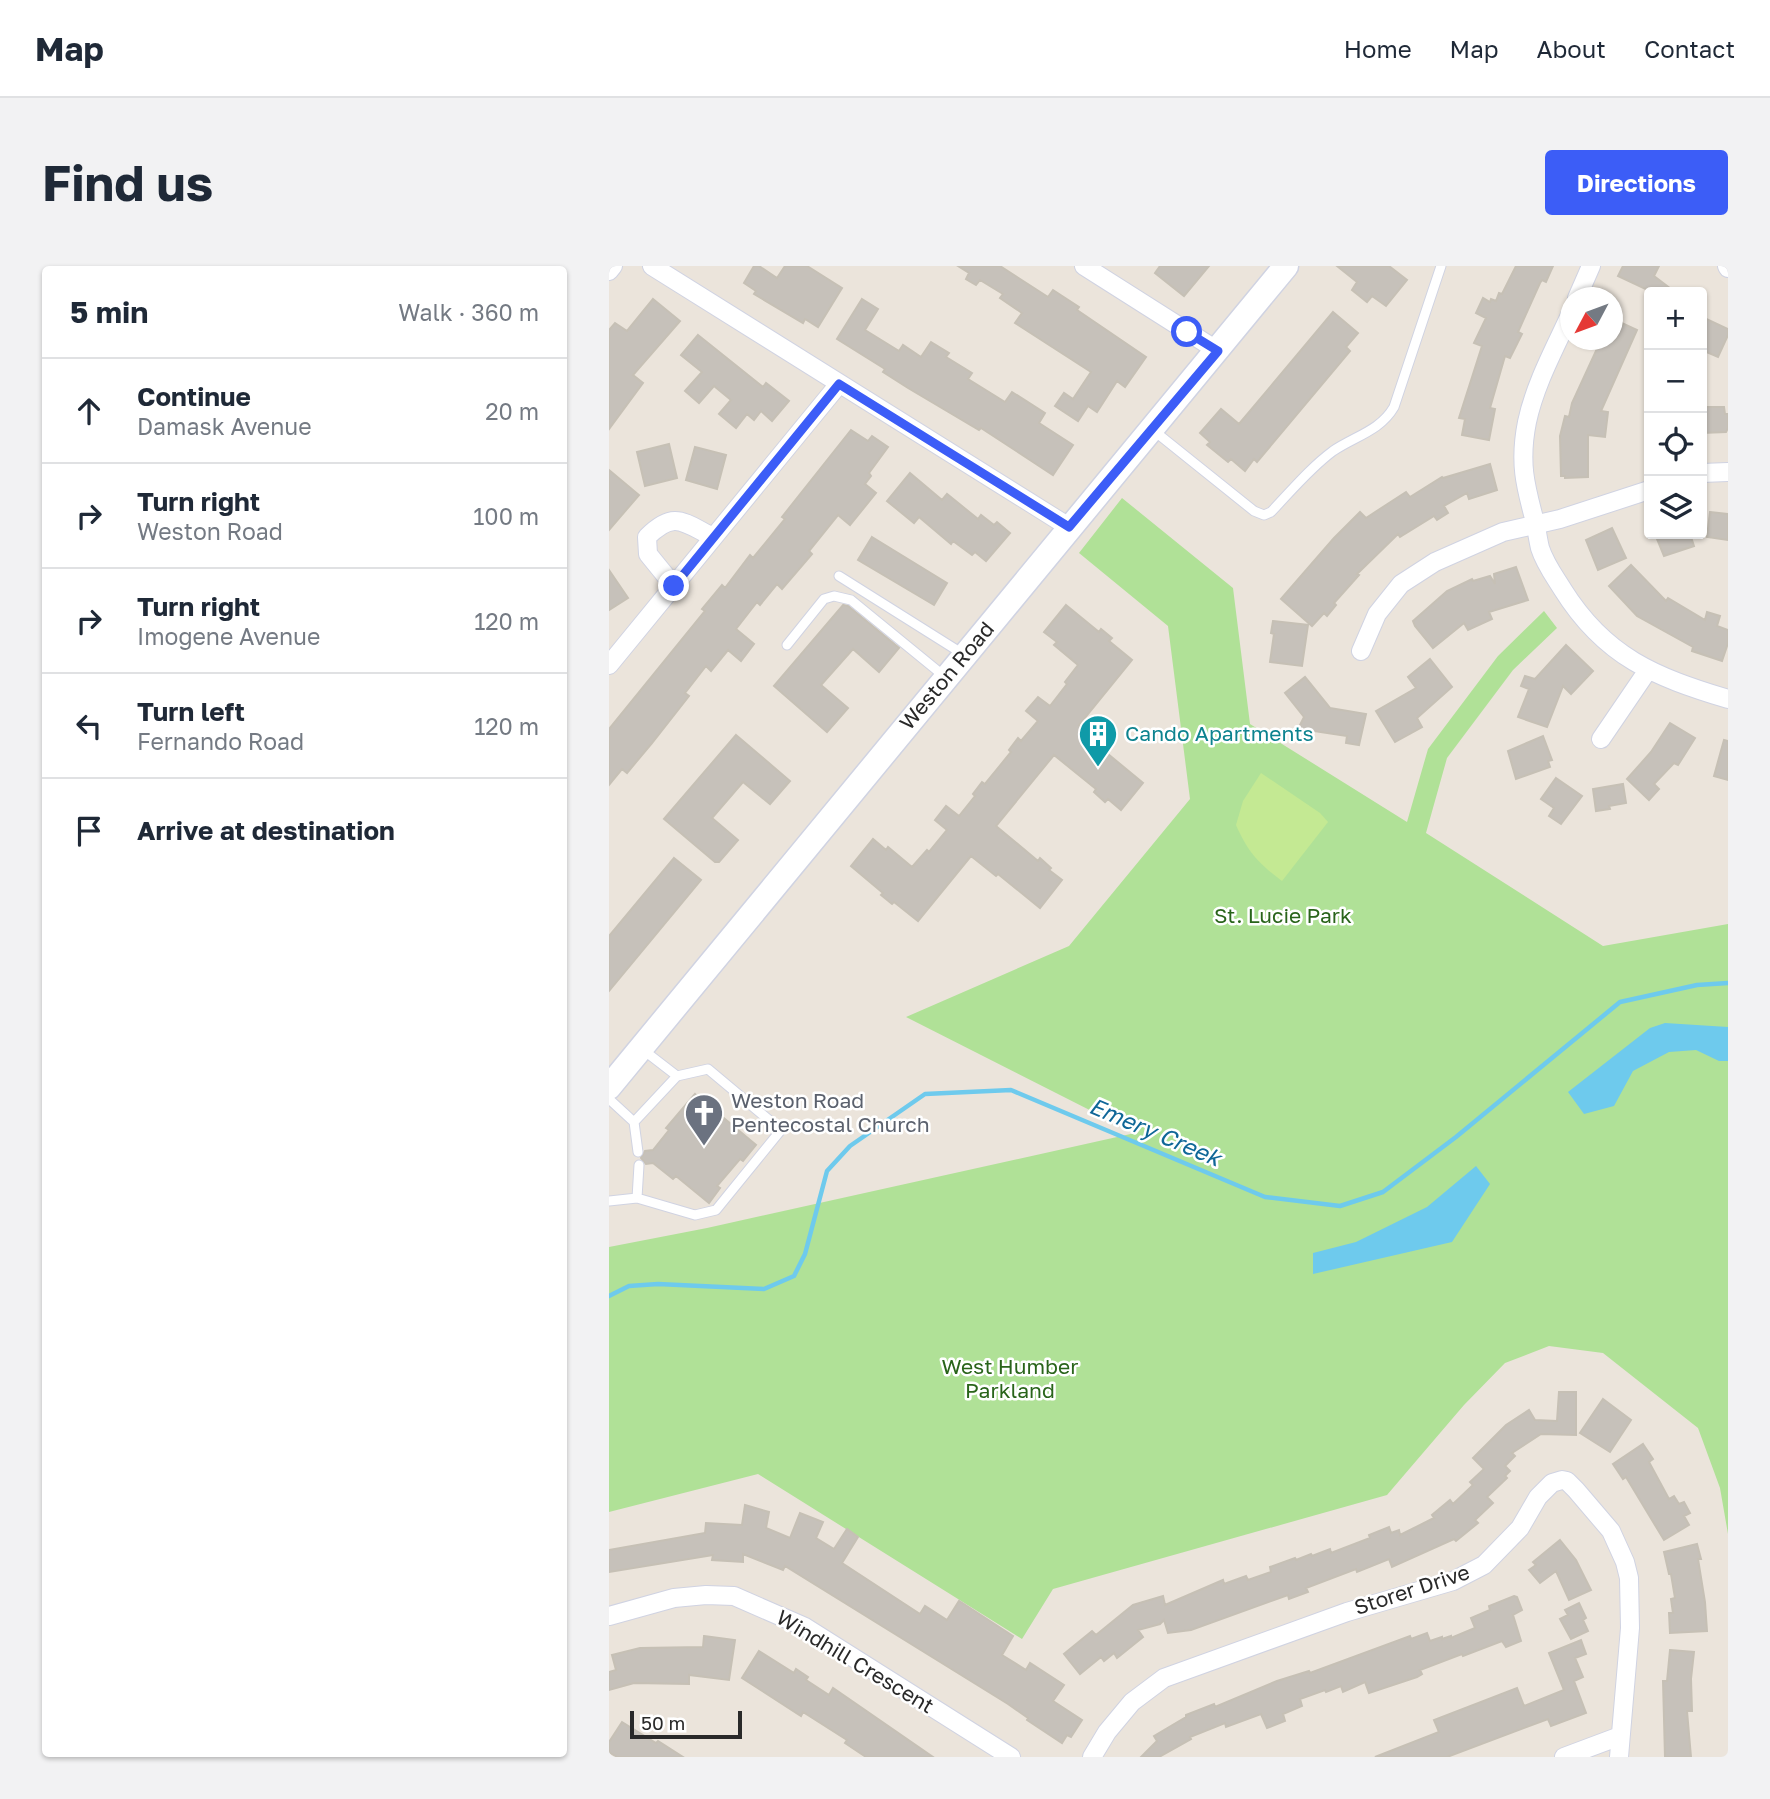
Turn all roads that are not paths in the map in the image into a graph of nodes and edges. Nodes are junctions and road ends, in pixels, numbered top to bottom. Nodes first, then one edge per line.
1 (613, 266) edge
2 (652, 266) edge
3 (1084, 266) edge
4 (1286, 266) edge
5 (1441, 266) edge
6 (1591, 266) edge
7 (609, 271) edge
8 (1582, 287) edge
9 (1560, 336) edge
10 (1218, 351) junction
11 (839, 384) junction
12 (1151, 429) junction
13 (1728, 472) edge
14 (1707, 473) edge
15 (1644, 492) edge
16 (1536, 525) junction
17 (1069, 527) junction
18 (713, 537) junction
19 (839, 576) dead end
20 (674, 586) junction
21 (787, 645) dead end
22 (1361, 651) dead end
23 (964, 655) junction
24 (609, 665) edge
25 (1649, 670) junction
26 (946, 677) junction
27 (1728, 699) edge
28 (1601, 739) dead end
29 (641, 1048) junction
30 (677, 1076) junction
31 (609, 1087) edge
32 (609, 1098) edge
33 (634, 1122) junction
34 (638, 1152) dead end
35 (639, 1165) dead end
36 (638, 1198) junction
37 (609, 1201) edge
38 (609, 1616) edge
39 (1620, 1735) junction
40 (1011, 1757) edge
41 (1092, 1757) edge
42 (1564, 1757) edge
43 (1619, 1757) edge

1 - 7 street
2 - 11 street
3 - 10 street
4 - 10 main road, Weston Road
5 - 12 lane
6 - 8 street
9 - 16 street
10 - 12 main road, Weston Road
11 - 17 street
11 - 18 street
12 - 17 main road, Weston Road
13 - 14 street
15 - 16 street
16 - 22 street
16 - 25 street
17 - 23 main road, Weston Road
18 - 20 street
18 - 20 street
19 - 23 lane
20 - 24 street
21 - 26 lane
23 - 26 main road, Weston Road
25 - 27 street
25 - 28 street
26 - 29 main road, Weston Road
29 - 30 lane
29 - 31 main road, Weston Road
30 - 33 lane
30 - 36 lane
32 - 33 lane
33 - 34 lane
35 - 36 lane
36 - 37 lane
38 - 40 street, Windhill Crescent
39 - 41 street, Storer Drive
39 - 42 street
39 - 43 street, Storer Drive

